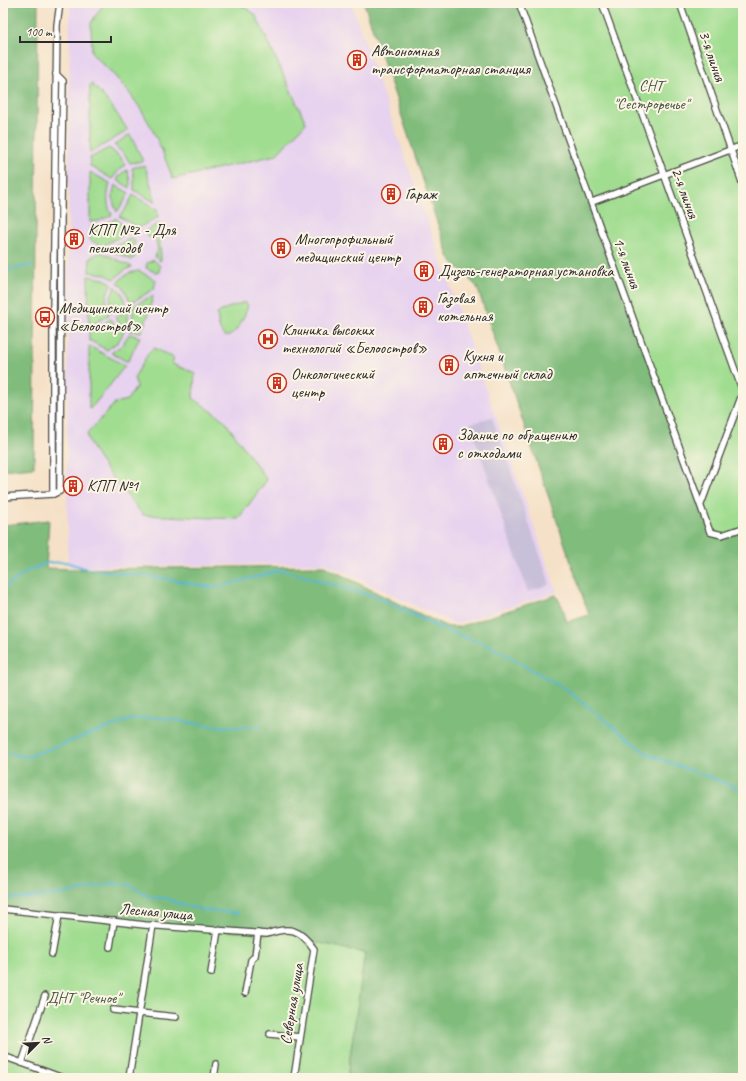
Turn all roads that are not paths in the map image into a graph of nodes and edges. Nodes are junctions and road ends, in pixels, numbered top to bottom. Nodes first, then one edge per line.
1 (60, 3) edge
2 (519, 3) edge
3 (602, 3) edge
4 (680, 3) edge
5 (743, 145) edge
6 (730, 150) junction
7 (664, 174) junction
8 (743, 185) edge
9 (592, 202) junction
10 (743, 392) edge
11 (3, 497) edge
12 (701, 504) junction
13 (743, 528) edge
14 (3, 909) edge
15 (59, 915) junction
16 (114, 921) junction
17 (153, 925) junction
18 (218, 930) junction
19 (258, 933) junction
20 (306, 937) joint
21 (110, 947) dead end
22 (52, 954) dead end
23 (211, 973) dead end
24 (245, 993) dead end
25 (45, 996) dead end
26 (113, 1010) dead end
27 (139, 1013) junction
28 (176, 1017) dead end
29 (270, 1034) dead end
30 (300, 1037) junction
31 (3, 1056) edge
32 (22, 1063) junction
33 (216, 1064) dead end
34 (63, 1078) edge
35 (129, 1078) edge
36 (214, 1078) edge
37 (294, 1078) edge

1 - 11 street
2 - 9 street, 1-я линия
3 - 7 street, 2-я линия
4 - 6 street, 3-я линия
5 - 6 street
6 - 7 street
6 - 8 street, 3-я линия
7 - 9 street
7 - 10 street, 2-я линия
9 - 12 street, 1-я линия
10 - 12 street, 2-я линия
12 - 13 street, 1-я линия
14 - 15 street, Лесная улица
15 - 16 street, Лесная улица
15 - 22 street
16 - 17 street, Лесная улица
16 - 21 street
17 - 18 street, Лесная улица
17 - 27 street
18 - 19 street, Лесная улица
18 - 23 street
19 - 20 street, Лесная улица
19 - 24 street
20 - 30 street, Северная улица
25 - 32 street
26 - 27 street
27 - 28 street
27 - 35 street
29 - 30 street
30 - 37 street, Северная улица
31 - 32 street
32 - 34 street
33 - 36 street

